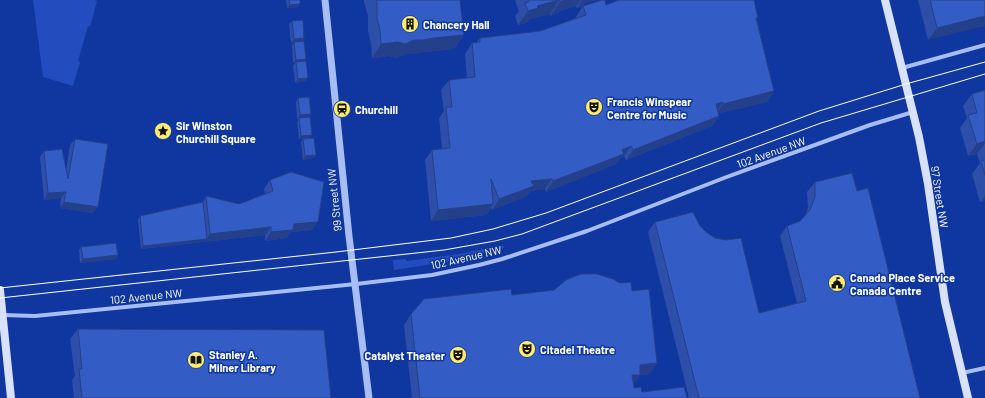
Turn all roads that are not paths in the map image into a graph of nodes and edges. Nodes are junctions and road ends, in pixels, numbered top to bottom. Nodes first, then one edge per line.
1 (325, 0) edge
2 (885, 0) edge
3 (985, 45) edge
4 (902, 68) junction
5 (913, 112) junction
6 (356, 284) junction
7 (0, 290) edge
8 (1, 315) edge
9 (985, 368) edge
10 (962, 373) junction
11 (11, 398) edge
12 (369, 398) edge
13 (968, 398) edge

1 - 6 street, 99 Street NW
2 - 4 main road, 97 Street NW
3 - 4 street
4 - 5 main road, 97 Street NW
5 - 6 street, 102 Avenue NW
5 - 10 main road, 97 Street NW
6 - 8 street, 102 Avenue NW
6 - 12 street, 99 Street NW
7 - 8 main road
8 - 11 main road
9 - 10 street
10 - 13 main road, 97 Street NW

